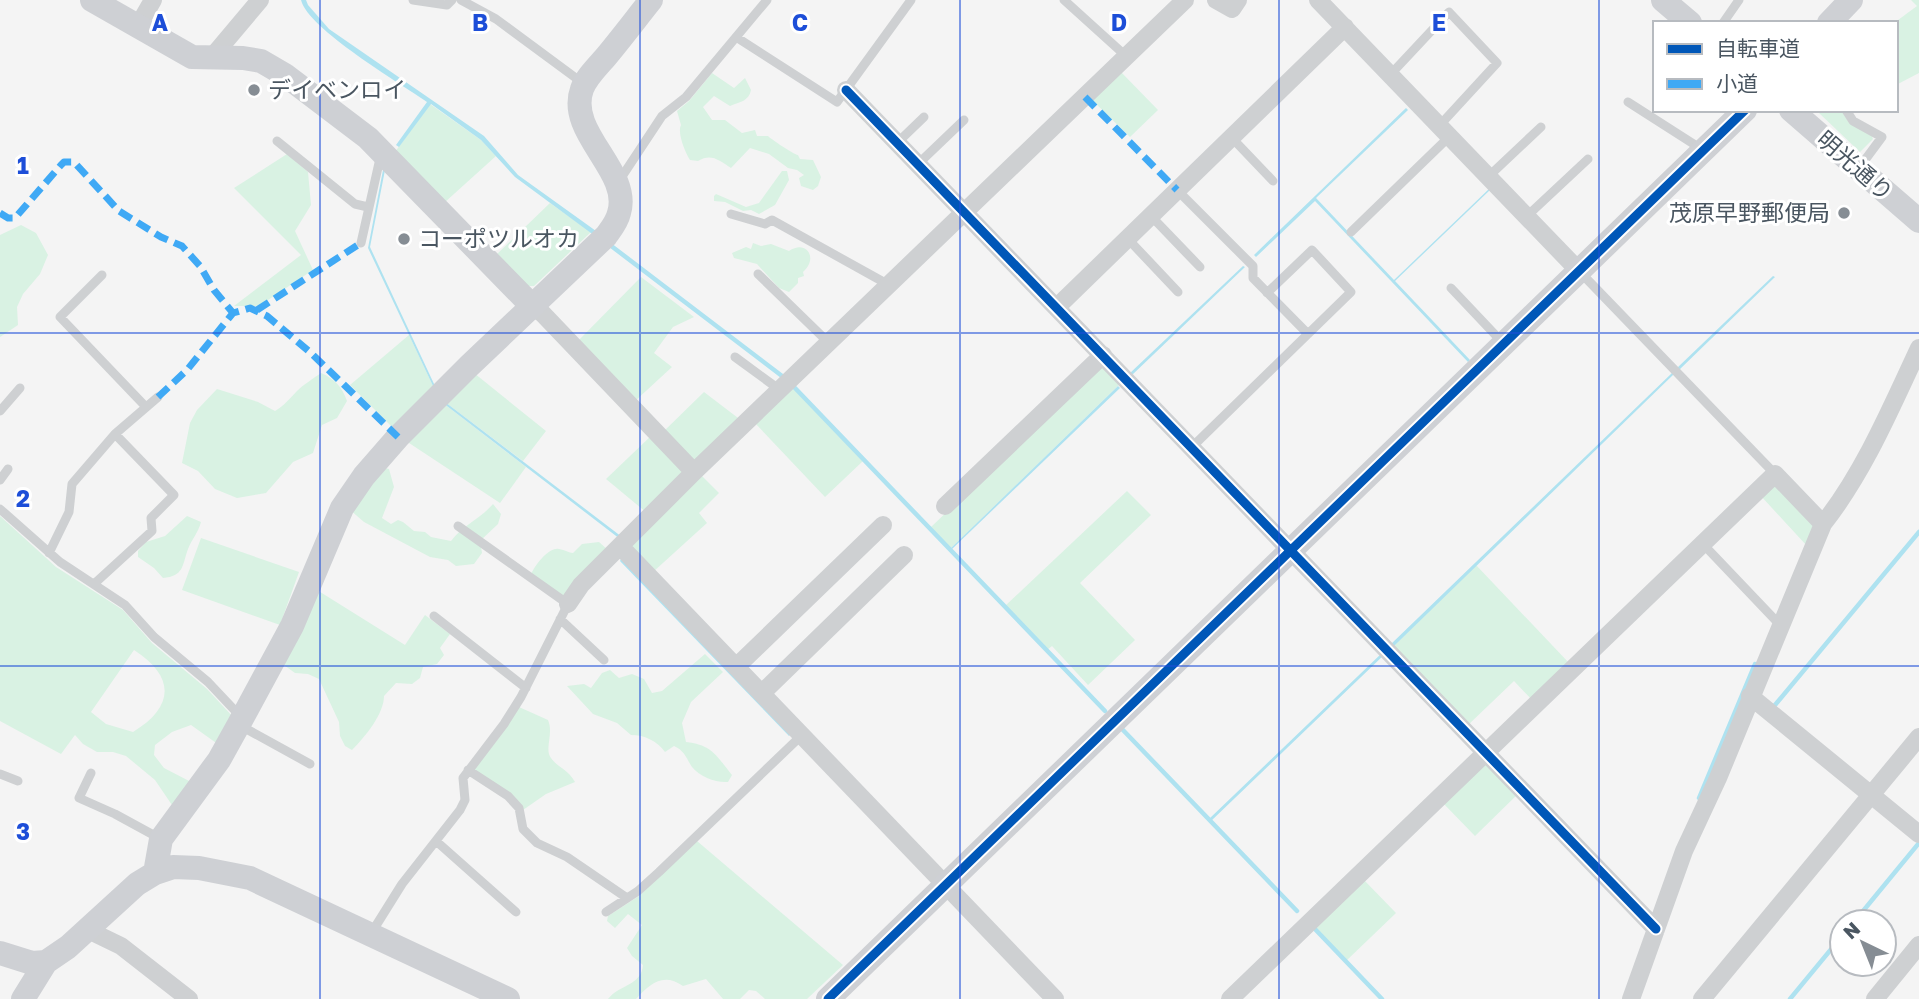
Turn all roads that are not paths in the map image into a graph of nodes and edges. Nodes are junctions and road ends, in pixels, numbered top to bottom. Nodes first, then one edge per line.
1 (92, 0) edge
2 (153, 0) edge
3 (260, 0) edge
4 (413, 0) edge
5 (452, 0) edge
6 (461, 0) edge
7 (651, 0) edge
8 (767, 0) edge
9 (911, 0) edge
10 (1064, 0) edge
11 (1185, 0) edge
12 (1216, 0) edge
13 (1238, 0) edge
14 (1663, 0) edge
15 (1740, 0) edge
16 (1851, 0) edge
17 (1326, 3) edge
18 (1688, 21) edge
19 (1724, 21) edge
20 (1831, 21) edge
21 (138, 26) junction
22 (1345, 27) junction
23 (736, 37) junction
24 (212, 57) junction
25 (1126, 57) junction
26 (1390, 75) junction
27 (584, 84) junction
28 (846, 90) junction
29 (1628, 102) dead end
30 (1743, 112) edge
31 (1793, 112) edge
32 (1847, 112) edge
33 (924, 117) dead end
34 (964, 120) dead end
35 (1541, 127) dead end
36 (1445, 131) junction
37 (1231, 138) junction
38 (278, 141) dead end
39 (897, 143) junction
40 (1704, 151) junction
41 (382, 153) junction
42 (1588, 159) dead end
43 (918, 164) junction
44 (1858, 169) junction
45 (1489, 176) junction
46 (1273, 181) dead end
47 (616, 185) junction
48 (1177, 190) junction
49 (369, 207) junction
50 (731, 214) dead end
51 (965, 214) junction
52 (1151, 216) junction
53 (1527, 216) junction
54 (1919, 221) edge
55 (1351, 232) dead end
56 (1127, 238) junction
57 (361, 243) dead end
58 (1199, 267) dead end
59 (1580, 272) junction
60 (758, 274) dead end
61 (102, 275) dead end
62 (891, 286) junction
63 (1451, 288) dead end
64 (1178, 292) dead end
65 (1267, 293) junction
66 (532, 306) junction
67 (1057, 307) junction
68 (1308, 334) junction
69 (830, 344) junction
70 (1505, 345) junction
71 (1919, 348) edge
72 (1103, 355) junction
73 (735, 357) dead end
74 (20, 388) dead end
75 (780, 390) junction
76 (158, 397) dead end
77 (146, 407) junction
78 (0, 411) edge
79 (115, 434) junction
80 (1192, 447) junction
81 (8, 469) dead end
82 (694, 472) junction
83 (1775, 474) junction
84 (0, 480) edge
85 (945, 506) dead end
86 (0, 509) edge
87 (1823, 523) junction
88 (883, 525) dead end
89 (458, 526) dead end
90 (1702, 543) junction
91 (620, 546) junction
92 (1291, 551) junction
93 (49, 553) junction
94 (904, 555) dead end
95 (94, 584) junction
96 (564, 611) junction
97 (433, 616) dead end
98 (1780, 625) junction
99 (604, 660) dead end
100 (736, 667) junction
101 (526, 688) junction
102 (762, 693) junction
103 (1750, 696) junction
104 (241, 721) junction
105 (802, 735) junction
106 (1919, 737) edge
107 (1486, 752) junction
108 (310, 764) dead end
109 (468, 770) junction
110 (91, 773) dead end
111 (0, 774) edge
112 (18, 781) dead end
113 (1871, 794) junction
114 (1919, 834) edge
115 (161, 839) junction
116 (436, 841) junction
117 (155, 873) junction
118 (945, 885) junction
119 (627, 898) junction
120 (516, 912) dead end
121 (606, 912) dead end
122 (1656, 929) junction
123 (88, 930) junction
124 (371, 934) junction
125 (1919, 945) edge
126 (0, 953) edge
127 (46, 962) junction
128 (23, 999) edge
129 (189, 999) edge
130 (507, 999) edge
131 (828, 999) edge
132 (1055, 999) edge
133 (1230, 999) edge
134 (1632, 999) edge
135 (1702, 999) edge
136 (1875, 999) edge

1 - 21 street
2 - 21 street
3 - 24 street
4 - 5 lane
6 - 27 lane
7 - 27 street
8 - 23 lane
9 - 28 lane
10 - 25 lane
11 - 25 street
12 - 13 street
14 - 18 street
15 - 19 lane
16 - 20 street
17 - 22 street
21 - 24 street
22 - 26 street
22 - 37 street
23 - 28 lane
23 - 47 lane
24 - 41 street
25 - 51 street
26 - 36 street
26 - 36 lane
27 - 47 street
28 - 39 street
29 - 40 lane
30 - 40 street
31 - 44 street, 明光通り
32 - 44 lane
33 - 39 lane
34 - 43 lane
35 - 45 lane
36 - 45 street
36 - 55 lane
37 - 46 lane
37 - 48 street
38 - 49 lane
39 - 43 street
40 - 59 street
41 - 49 lane
41 - 66 street
42 - 53 lane
43 - 51 street
44 - 54 street, 明光通り
45 - 53 street
47 - 66 street
48 - 52 street
48 - 65 lane
49 - 57 lane
50 - 62 lane
51 - 62 street
51 - 67 street
52 - 56 street
52 - 58 lane
53 - 59 street
56 - 64 lane
56 - 67 street
59 - 70 street
59 - 83 lane
60 - 69 lane
61 - 77 lane
62 - 69 street
63 - 70 lane
65 - 68 lane
65 - 68 lane
66 - 82 street
66 - 104 street
67 - 72 street
68 - 80 lane
69 - 75 street
70 - 92 street
71 - 87 street
72 - 80 street
72 - 85 street
73 - 75 lane
74 - 78 lane
75 - 82 street
76 - 77 lane
77 - 79 lane
79 - 93 lane
79 - 95 lane
80 - 92 street
81 - 84 lane
82 - 91 street
83 - 87 street
83 - 90 street
86 - 93 lane
87 - 98 street
88 - 100 street
89 - 96 lane
90 - 98 lane
90 - 107 street
91 - 96 street
91 - 100 street
92 - 107 street
92 - 118 street
93 - 95 lane
94 - 102 street
95 - 104 lane
96 - 99 lane
96 - 101 lane
97 - 101 lane
98 - 103 street
100 - 102 street
101 - 109 lane
102 - 105 street
103 - 113 street
103 - 122 street
104 - 108 lane
104 - 115 street
105 - 118 street
105 - 119 lane
106 - 113 street
107 - 122 street
107 - 133 street
109 - 116 lane
109 - 119 lane
110 - 115 lane
111 - 112 lane
113 - 114 street
113 - 135 street
115 - 117 street
116 - 120 lane
116 - 124 lane
117 - 123 street
117 - 124 street
118 - 131 street
118 - 132 street
119 - 121 lane
122 - 134 street
123 - 127 street
123 - 129 street
124 - 130 street
125 - 136 street
126 - 127 street
127 - 128 street

